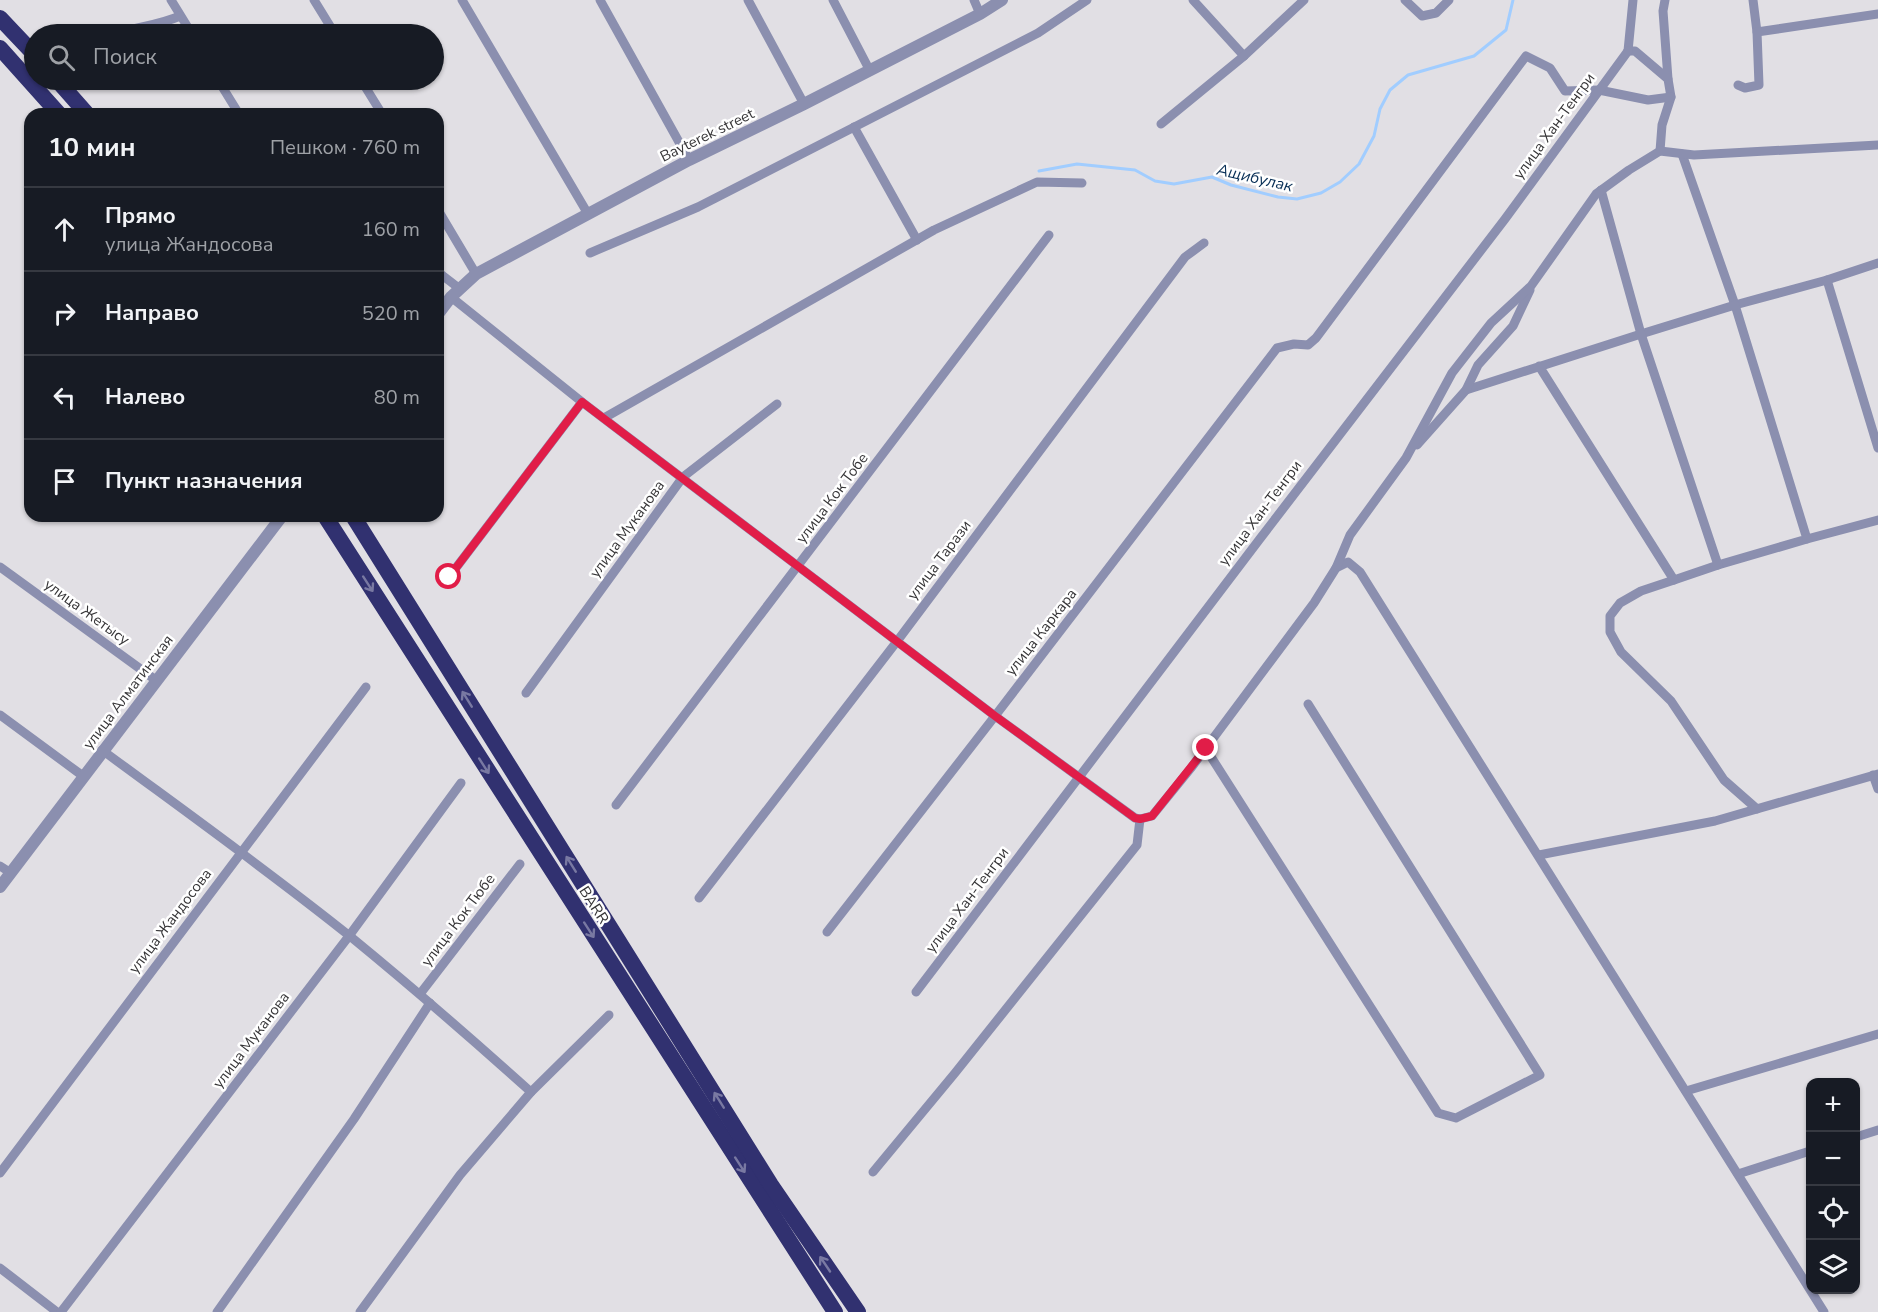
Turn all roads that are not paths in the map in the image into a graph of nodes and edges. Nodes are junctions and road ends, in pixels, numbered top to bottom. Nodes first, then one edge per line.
1 (171, 0) edge
2 (314, 0) edge
3 (462, 0) edge
4 (600, 0) edge
5 (748, 0) edge
6 (833, 0) edge
7 (974, 0) edge
8 (1002, 0) edge
9 (1087, 0) edge
10 (1193, 0) edge
11 (1304, 0) edge
12 (1405, 0) edge
13 (1449, 0) edge
14 (1633, 0) edge
15 (1665, 0) edge
16 (1753, 0) edge
17 (980, 14) junction
18 (1878, 14) edge
19 (180, 16) junction
20 (0, 18) edge
21 (159, 24) edge
22 (185, 24) edge
23 (328, 24) edge
24 (1757, 32) junction
25 (24, 43) edge
26 (0, 48) edge
27 (1628, 51) junction
28 (1244, 56) junction
29 (869, 69) junction
30 (24, 75) edge
31 (1668, 79) junction
32 (1738, 85) dead end
33 (38, 90) edge
34 (66, 90) edge
35 (224, 90) edge
36 (367, 90) edge
37 (1599, 90) junction
38 (1671, 97) junction
39 (804, 104) junction
40 (54, 108) edge
41 (82, 108) edge
42 (235, 108) edge
43 (377, 108) edge
44 (1161, 124) dead end
45 (854, 127) junction
46 (1878, 145) edge
47 (1660, 151) junction
48 (1682, 153) junction
49 (689, 159) junction
50 (1082, 183) dead end
51 (1601, 190) junction
52 (588, 214) junction
53 (444, 220) edge
54 (1049, 235) dead end
55 (917, 240) junction
56 (1204, 243) dead end
57 (590, 253) dead end
58 (1878, 263) edge
59 (476, 273) junction
60 (444, 279) edge
61 (1827, 280) junction
62 (1532, 286) junction
63 (455, 293) junction
64 (1735, 305) junction
65 (444, 307) edge
66 (1641, 334) junction
67 (1539, 366) junction
68 (1466, 390) junction
69 (582, 402) junction
70 (777, 404) dead end
71 (604, 418) junction
72 (1878, 448) edge
73 (1406, 458) junction
74 (683, 477) junction
75 (1878, 520) edge
76 (277, 522) edge
77 (328, 522) edge
78 (357, 522) edge
79 (1807, 539) junction
80 (1718, 565) junction
81 (800, 566) junction
82 (0, 567) edge
83 (1336, 568) junction
84 (449, 577) dead end
85 (1674, 580) junction
86 (898, 640) junction
87 (157, 681) junction
88 (366, 687) dead end
89 (526, 693) dead end
90 (1308, 704) dead end
91 (0, 715) edge
92 (995, 716) junction
93 (1206, 748) junction
94 (102, 750) junction
95 (1876, 775) edge
96 (83, 776) junction
97 (1078, 777) junction
98 (461, 783) dead end
99 (1878, 789) edge
100 (616, 806) dead end
101 (1757, 809) junction
102 (1140, 819) junction
103 (240, 851) junction
104 (1539, 855) junction
105 (520, 864) dead end
106 (5, 870) edge
107 (0, 888) edge
108 (699, 898) dead end
109 (827, 932) dead end
110 (349, 936) junction
111 (916, 992) dead end
112 (420, 994) junction
113 (430, 1003) junction
114 (609, 1015) dead end
115 (1878, 1034) edge
116 (1686, 1091) junction
117 (531, 1092) junction
118 (1878, 1130) edge
119 (1860, 1136) edge
120 (1806, 1152) edge
121 (873, 1172) dead end
122 (0, 1173) edge
123 (1738, 1174) junction
124 (0, 1268) edge
125 (59, 1312) edge
126 (217, 1312) edge
127 (360, 1312) edge
128 (835, 1312) edge
129 (858, 1312) edge
130 (1824, 1312) edge

1 - 19 street
2 - 23 street
3 - 52 street
4 - 49 street
5 - 39 street
6 - 29 street
7 - 17 street
8 - 17 street, Bayterek street
9 - 45 street
10 - 28 street
11 - 28 street
12 - 13 street
14 - 27 street
15 - 31 street
16 - 24 street
17 - 29 street, Bayterek street
18 - 24 street
19 - 21 street
19 - 22 street
20 - 25 highway
24 - 32 street
26 - 30 highway
27 - 31 street
27 - 37 street, улица Хан-Тенгри
28 - 44 street
29 - 39 street, Bayterek street
31 - 38 street
33 - 40 highway
34 - 41 highway
35 - 42 street
36 - 43 street
37 - 38 street
37 - 92 street, улица Каркара
37 - 97 street, улица Хан-Тенгри
38 - 47 street
39 - 49 street, Bayterek street
45 - 55 street
45 - 57 street
46 - 48 street
47 - 48 street
47 - 51 street
48 - 64 street
49 - 52 street, Bayterek street
50 - 55 street
51 - 62 street
51 - 66 street
52 - 59 street, Bayterek street
53 - 59 street
54 - 81 street, улица Кок Тобе
55 - 71 street
56 - 86 street, улица Тарази
58 - 61 street
59 - 63 street, Bayterek street
60 - 63 street
61 - 64 street
61 - 72 street
62 - 68 street
62 - 73 street
63 - 65 street, Bayterek street
63 - 69 street
64 - 66 street
64 - 79 street
66 - 67 street
66 - 80 street
67 - 68 street
67 - 85 street
68 - 73 street
69 - 71 street
69 - 84 street
70 - 74 street, улица Муканова
71 - 74 street
73 - 83 street
74 - 81 street
74 - 89 street, улица Муканова
75 - 79 street
76 - 87 street, улица Алматинская
77 -> 128 highway, BARR
129 -> 78 highway, BARR
79 - 80 street
80 - 85 street
81 - 86 street
81 - 100 street, улица Кок Тобе
82 - 87 street, улица Жетысу
83 - 93 street
83 - 104 street
85 - 101 street
86 - 92 street
86 - 108 street, улица Тарази
87 - 94 street, улица Алматинская
88 - 103 street, улица Жандосова
90 - 93 street
91 - 96 street
92 - 97 street
92 - 109 street, улица Каркара
93 - 102 street
94 - 96 street, улица Алматинская
94 - 103 street
95 - 99 street
95 - 101 street
96 - 106 street, улица Алматинская
97 - 102 street
97 - 111 street, улица Хан-Тенгри
98 - 110 street, улица Муканова
101 - 104 street
102 - 121 street
103 - 110 street
103 - 122 street, улица Жандосова
104 - 116 street
105 - 112 street, улица Кок Тюбе
106 - 107 street, улица Алматинская
110 - 112 street
110 - 125 street, улица Муканова
112 - 113 street
113 - 117 street
113 - 126 street
114 - 117 street
115 - 116 street
116 - 123 street
117 - 127 street
118 - 119 street
120 - 123 street
123 - 130 street
124 - 125 street

